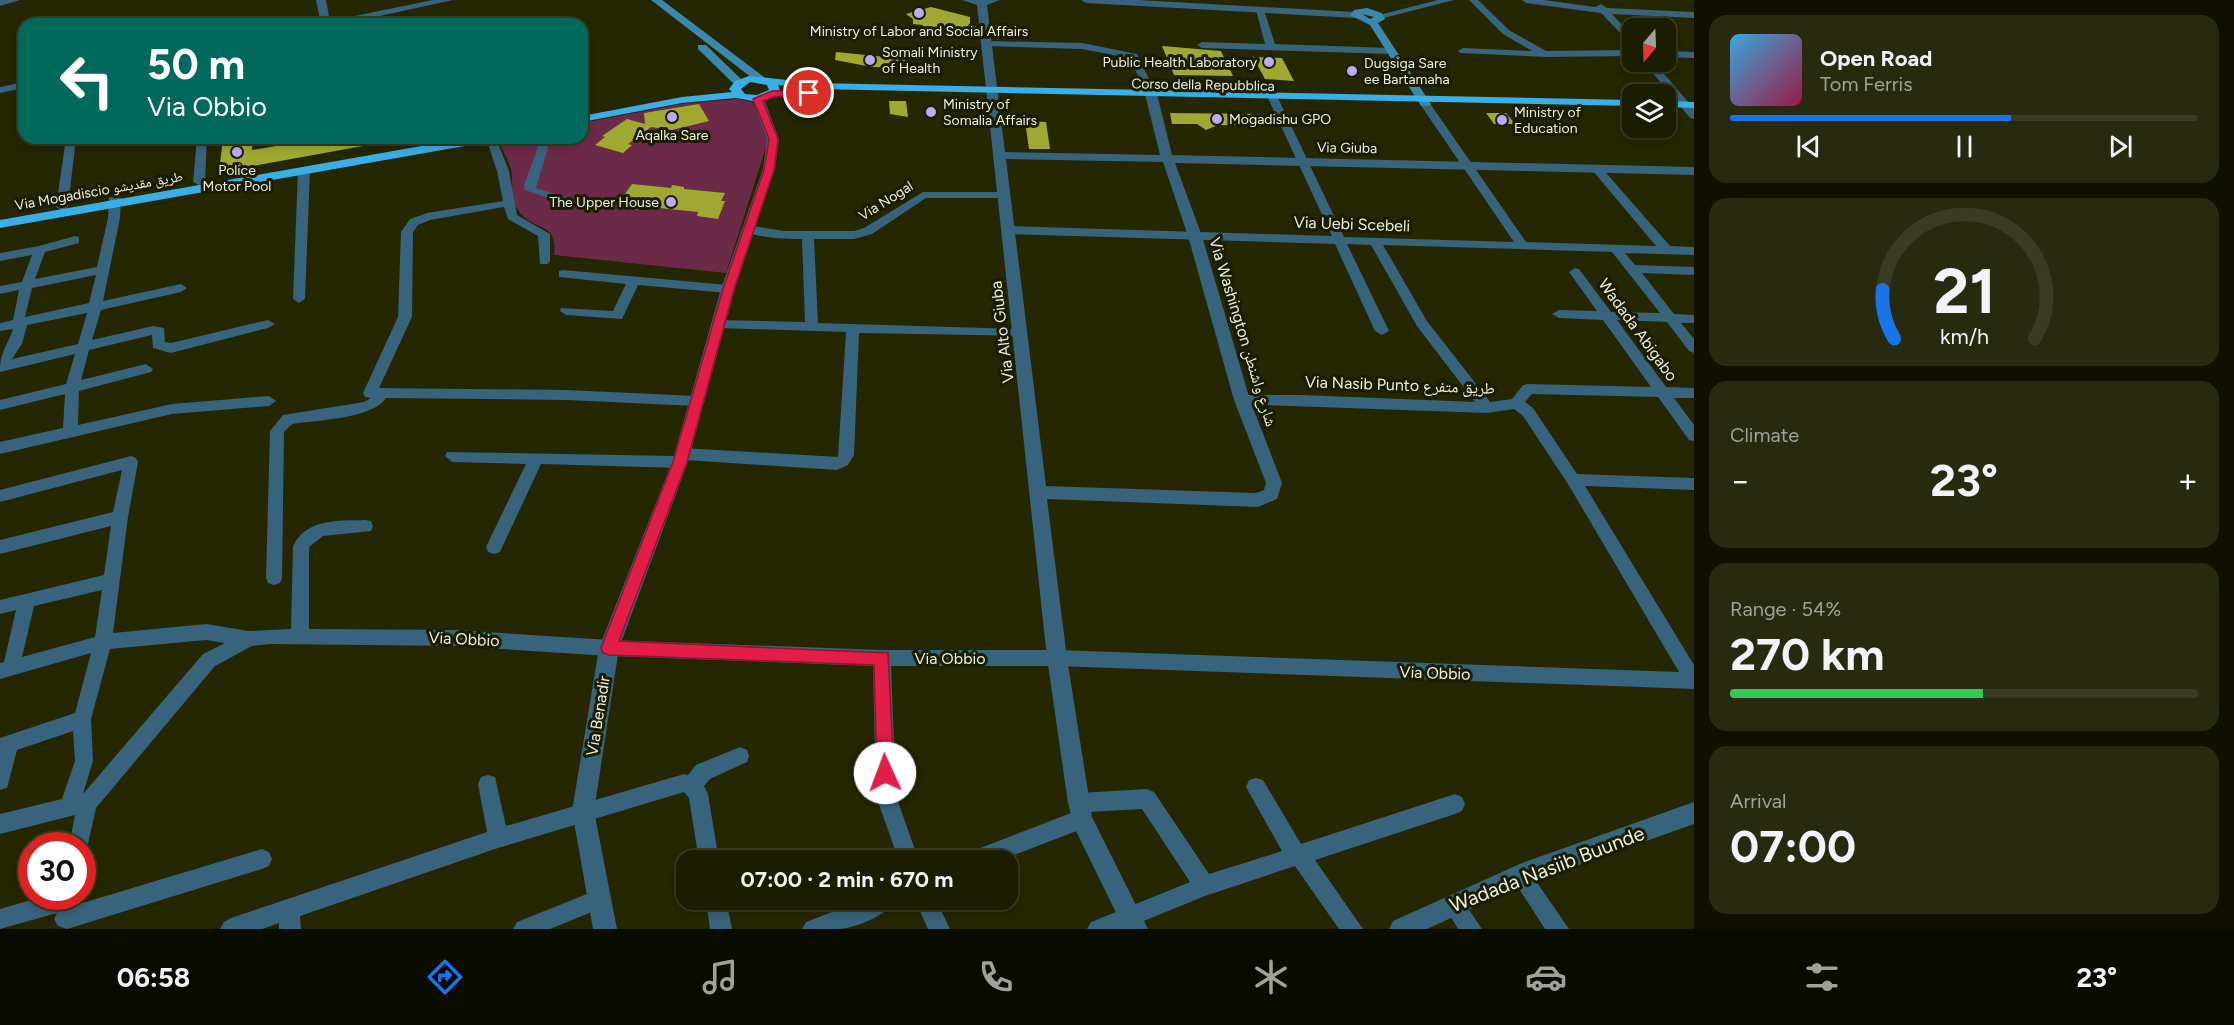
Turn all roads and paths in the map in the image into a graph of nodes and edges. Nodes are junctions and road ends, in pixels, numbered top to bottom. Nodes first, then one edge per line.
1 (16, 0) edge
2 (321, 0) edge
3 (448, 0) edge
4 (642, 0) edge
5 (656, 0) edge
6 (1086, 0) edge
7 (1357, 0) edge
8 (1450, 0) edge
9 (1473, 0) edge
10 (1526, 0) edge
11 (1595, 0) edge
12 (982, 1) edge
13 (1161, 2) edge
14 (0, 3) edge
15 (1603, 9) junction
16 (1260, 10) junction
17 (1359, 13) junction
18 (1694, 15) edge
19 (326, 18) edge
20 (357, 18) edge
21 (1376, 19) junction
22 (1622, 31) edge
23 (987, 44) junction
24 (1202, 45) dead end
25 (1271, 46) junction
26 (1391, 51) junction
27 (1463, 51) dead end
28 (1622, 53) edge
29 (1546, 54) junction
30 (1676, 54) edge
31 (1694, 55) edge
32 (1658, 72) edge
33 (763, 79) junction
34 (18, 86) edge
35 (738, 88) junction
36 (0, 90) edge
37 (993, 92) junction
38 (772, 94) junction
39 (1151, 96) junction
40 (1273, 98) junction
41 (758, 99) junction
42 (1423, 101) junction
43 (1622, 103) edge
44 (1676, 106) edge
45 (1622, 108) edge
46 (1691, 109) edge
47 (588, 112) edge
48 (588, 118) edge
49 (70, 144) edge
50 (202, 144) edge
51 (420, 144) edge
52 (450, 144) edge
53 (492, 144) edge
54 (544, 144) edge
55 (1000, 155) junction
56 (1167, 159) junction
57 (332, 162) junction
58 (1301, 162) junction
59 (1467, 166) junction
60 (1597, 169) junction
61 (304, 170) junction
62 (1694, 171) edge
63 (252, 176) junction
64 (199, 182) junction
65 (1004, 195) junction
66 (115, 200) junction
67 (510, 203) junction
68 (572, 203) dead end
69 (62, 207) junction
70 (0, 218) edge
71 (0, 224) edge
72 (747, 229) junction
73 (1008, 230) junction
74 (807, 235) junction
75 (1195, 236) junction
76 (75, 240) dead end
77 (1337, 240) junction
78 (1375, 241) junction
79 (1523, 246) junction
80 (1616, 249) junction
81 (40, 250) junction
82 (1672, 251) junction
83 (1694, 251) edge
84 (0, 257) edge
85 (544, 261) dead end
86 (1632, 269) junction
87 (102, 270) junction
88 (1694, 271) edge
89 (1575, 272) dead end
90 (563, 274) dead end
91 (633, 280) junction
92 (29, 285) junction
93 (182, 288) dead end
94 (729, 289) junction
95 (0, 290) edge
96 (299, 299) dead end
97 (95, 307) junction
98 (566, 311) dead end
99 (1559, 314) dead end
100 (1607, 316) junction
101 (1670, 318) junction
102 (1694, 319) edge
103 (22, 322) junction
104 (268, 324) dead end
105 (719, 324) junction
106 (0, 327) edge
107 (812, 328) junction
108 (854, 329) junction
109 (1382, 331) dead end
110 (1020, 333) junction
111 (82, 348) junction
112 (1694, 348) edge
113 (0, 366) edge
114 (146, 369) dead end
115 (72, 387) junction
116 (382, 393) junction
117 (1663, 393) junction
118 (1694, 393) edge
119 (269, 400) dead end
120 (1242, 400) junction
121 (696, 401) junction
122 (1516, 403) junction
123 (0, 405) edge
124 (1487, 408) junction
125 (70, 431) junction
126 (1694, 436) edge
127 (0, 448) edge
128 (452, 456) dead end
129 (536, 458) junction
130 (681, 458) junction
131 (1573, 480) junction
132 (1694, 484) edge
133 (1038, 492) junction
134 (0, 496) edge
135 (120, 517) junction
136 (365, 526) dead end
137 (0, 547) edge
138 (494, 547) dead end
139 (274, 578) dead end
140 (113, 580) junction
141 (27, 600) junction
142 (0, 607) edge
143 (300, 636) junction
144 (249, 639) junction
145 (103, 642) junction
146 (609, 648) junction
147 (882, 658) junction
148 (1057, 658) junction
149 (6, 670) edge
150 (82, 719) junction
151 (4, 746) edge
152 (740, 756) dead end
153 (0, 781) edge
154 (488, 784) dead end
155 (692, 786) junction
156 (1256, 787) dead end
157 (1455, 804) dead end
158 (78, 805) junction
159 (583, 811) junction
160 (1080, 811) junction
161 (1694, 813) edge
162 (0, 824) edge
163 (79, 832) edge
164 (498, 838) junction
165 (707, 850) edge
166 (905, 850) edge
167 (996, 850) edge
168 (1298, 857) junction
169 (261, 859) dead end
170 (1520, 875) junction
171 (1205, 886) junction
172 (597, 900) junction
173 (1454, 905) junction
174 (718, 910) edge
175 (863, 910) edge
176 (930, 910) edge
177 (66, 911) edge
178 (290, 919) edge
179 (0, 920) edge
180 (1133, 922) edge
181 (827, 927) edge
182 (231, 929) edge
183 (524, 929) edge
184 (605, 929) edge
185 (721, 929) edge
186 (939, 929) edge
187 (1098, 929) edge
188 (1352, 929) edge
189 (1401, 929) edge
190 (1471, 929) edge
191 (1558, 929) edge

1 - 14 street
2 - 19 street
3 - 20 street
4 - 35 main road
5 - 33 main road
6 - 13 street
7 - 17 main road
8 - 21 street
9 - 29 street
10 - 15 street
11 - 15 street
12 - 23 street, Via Alto Giuba
13 - 16 street
15 - 18 street
15 - 22 street
16 - 17 street
16 - 25 street
17 - 21 main road
21 - 26 main road
23 - 37 street, Via Alto Giuba
23 - 39 street
24 - 25 street
25 - 26 street
26 - 42 main road
27 - 29 street
28 - 29 street
30 - 31 street
32 - 46 street
33 - 35 highway
33 - 37 highway
33 - 38 highway
34 - 36 street
35 - 41 highway
35 - 47 highway
35 - 48 highway
37 - 38 highway, Corso della Repubblica
37 - 39 highway, Corso della Repubblica
37 - 55 street, Via Alto Giuba
38 - 41 highway, Corso della Repubblica
39 - 40 highway, Corso della Repubblica
39 - 56 street, Via Washington شارع واشنطن
40 - 42 highway, Corso della Repubblica
40 - 58 street
41 - 72 street, Via Benadir
42 - 43 highway
42 - 45 highway, Corso della Repubblica
42 - 59 street
44 - 46 highway
49 - 69 street
50 - 64 street
51 - 57 highway, Via Mogadiscio طريق مقديشو
52 - 57 highway, Via Mogadiscio طريق مقديشو
53 - 67 street
54 - 68 street
55 - 56 street, Via Giuba
55 - 65 street, Via Alto Giuba
56 - 58 street, Via Giuba
56 - 75 street, Via Washington شارع واشنطن
57 - 61 highway, Via Mogadiscio طريق مقديشو
57 - 63 highway, Via Mogadiscio طريق مقديشو
58 - 59 street, Via Giuba
58 - 77 street
59 - 60 street, Via Giuba
59 - 79 street
60 - 62 street, Via Giuba
60 - 82 street
61 - 63 highway, Via Mogadiscio طريق مقديشو
61 - 96 street
63 - 64 highway, Via Mogadiscio طريق مقديشو
63 - 66 highway, Via Mogadiscio طريق مقديشو
64 - 66 highway, Via Mogadiscio طريق مقديشو
65 - 73 street, Via Alto Giuba
65 - 74 street, Via Nogal
66 - 69 highway, Via Mogadiscio طريق مقديشو
66 - 71 highway, Via Mogadiscio طريق مقديشو
66 - 87 street
67 - 85 street
67 - 116 street
69 - 70 highway, Via Mogadiscio طريق مقديشو
72 - 74 street, Via Nogal
72 - 94 street, Via Benadir
73 - 75 street, Via Uebi Scebeli
73 - 110 street, Via Alto Giuba
74 - 107 street
75 - 77 street, Via Uebi Scebeli
75 - 120 street, Via Washington شارع واشنطن
76 - 81 street
77 - 78 street, Via Uebi Scebeli
77 - 109 street
78 - 79 street, Via Uebi Scebeli
78 - 124 street
79 - 80 street, Via Uebi Scebeli
80 - 82 street, Via Uebi Scebeli
80 - 86 street
81 - 84 street
81 - 92 street
82 - 83 street, Via Uebi Scebeli
82 - 88 street
86 - 88 street
86 - 101 street
87 - 92 street
87 - 97 street
89 - 100 street, Wadada Abigabo
90 - 91 street
91 - 94 street
91 - 98 street
92 - 95 street
92 - 103 street
93 - 97 street
94 - 105 street, Via Benadir
97 - 103 street
97 - 111 street
99 - 100 street
100 - 101 street
100 - 117 street, Wadada Abigabo
101 - 102 street
101 - 112 street
103 - 106 street
103 - 113 street
104 - 111 street
105 - 107 street
105 - 121 street, Via Benadir
107 - 108 street
108 - 110 street
108 - 130 street
110 - 133 street, Via Alto Giuba
111 - 113 street
111 - 115 street
114 - 115 street
115 - 123 street
115 - 125 street
116 - 121 street
116 - 139 street
117 - 118 street, Via Nasib Punto طريق متفرع
117 - 122 street, Via Nasib Punto طريق متفرع
117 - 126 street, Wadada Abigabo
119 - 125 street
120 - 124 street, Via Nasib Punto طريق متفرع
120 - 133 street, Via Washington شارع واشنطن
121 - 130 street, Via Benadir
122 - 124 street, Via Nasib Punto طريق متفرع
122 - 131 street
125 - 127 street
128 - 129 street
129 - 130 street
129 - 138 street
130 - 146 street, Via Benadir
131 - 132 street
131 - 148 street, Via Obbio
133 - 148 street, Via Alto Giuba
134 - 135 street
135 - 137 street
135 - 140 street
136 - 143 street
140 - 141 street
140 - 145 street
141 - 142 street
141 - 149 street
143 - 144 street, Via Obbio
143 - 146 street, Via Obbio
144 - 145 street
144 - 158 street, Via Obbio
145 - 149 street
145 - 150 street
146 - 147 street, Via Obbio
146 - 159 street, Via Benadir
147 - 148 street, Via Obbio
147 - 166 street
148 - 160 street, Via Alto Giuba
150 - 151 street
150 - 158 street
151 - 153 street
152 - 155 street
154 - 164 street
155 - 159 street
155 - 165 street
156 - 168 street
157 - 168 street
158 - 162 street
158 - 163 street
159 - 164 street
159 - 172 street, Via Benadir
160 - 167 street
160 - 171 street
160 - 180 street, Via Alto Giuba
161 - 170 street, Wadada Nasiib Buunde
164 - 178 street
168 - 171 street
168 - 188 street
169 - 177 street
170 - 173 street, Wadada Nasiib Buunde
170 - 191 street
171 - 180 street
172 - 183 street
172 - 184 street, Via Benadir
173 - 189 street, Wadada Nasiib Buunde
173 - 190 street
174 - 185 street
175 - 181 street
176 - 186 street
177 - 179 street
178 - 182 street
180 - 187 street

